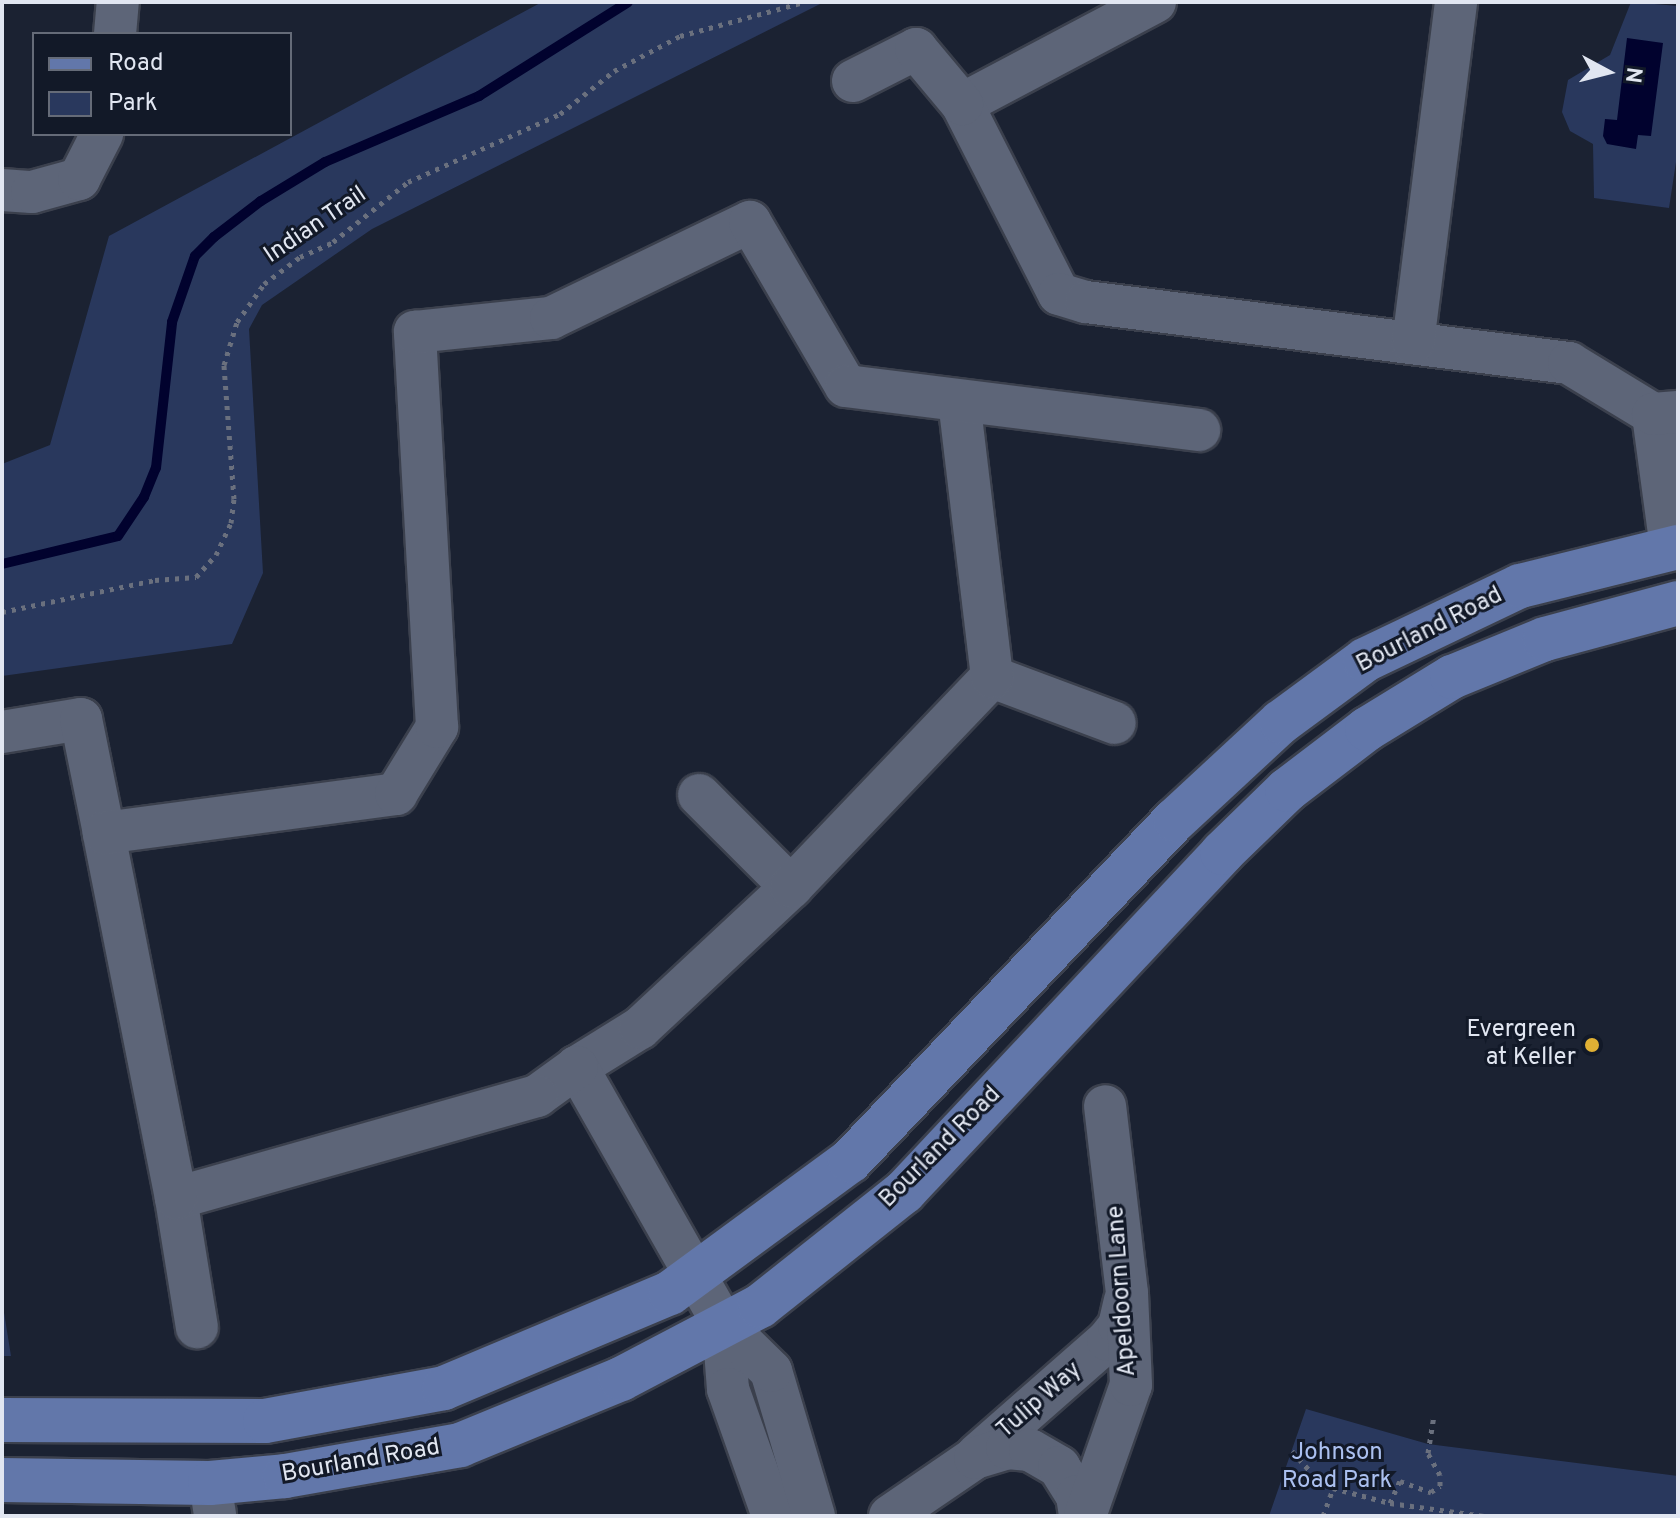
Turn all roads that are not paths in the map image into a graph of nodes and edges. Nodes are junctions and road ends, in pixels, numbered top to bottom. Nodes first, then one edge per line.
1 (118, 2) edge
2 (1155, 2) edge
3 (1456, 2) edge
4 (115, 32) edge
5 (853, 81) dead end
6 (962, 104) junction
7 (101, 136) edge
8 (2, 190) edge
9 (1413, 343) junction
10 (959, 402) junction
11 (1665, 413) edge
12 (1199, 430) dead end
13 (1676, 559) edge
14 (1678, 603) edge
15 (992, 677) junction
16 (1115, 723) dead end
17 (2, 732) edge
18 (699, 795) dead end
19 (104, 833) junction
20 (791, 887) junction
21 (577, 1067) junction
22 (1105, 1106) dead end
23 (176, 1198) junction
24 (695, 1276) junction
25 (1127, 1293) junction
26 (723, 1324) junction
27 (197, 1327) dead end
28 (2, 1420) edge
29 (968, 1464) junction
30 (2, 1480) edge
31 (213, 1500) edge
32 (773, 1516) edge
33 (814, 1516) edge
34 (890, 1516) edge
35 (1083, 1516) edge

1 - 4 street
2 - 6 street
3 - 9 street
5 - 6 street
6 - 9 street
7 - 8 street
9 - 11 street
10 - 12 street
10 - 15 street
10 - 19 street
11 - 13 street
13 - 24 main road, Bourland Road
14 - 26 main road, Bourland Road
15 - 16 street
15 - 20 street
17 - 19 street
18 - 20 street
19 - 23 street
20 - 21 street
21 - 23 street
21 - 24 street
22 - 25 street, Apeldoorn Lane
23 - 27 street
24 - 26 street
24 - 28 main road, Bourland Road
25 - 29 street, Tulip Way
25 - 35 street, Apeldoorn Lane
26 - 31 main road, Bourland Road
26 - 32 street
26 - 33 street
29 - 34 street, Tulip Way
29 - 35 street, Tulip Way
30 - 31 main road, Bourland Road

